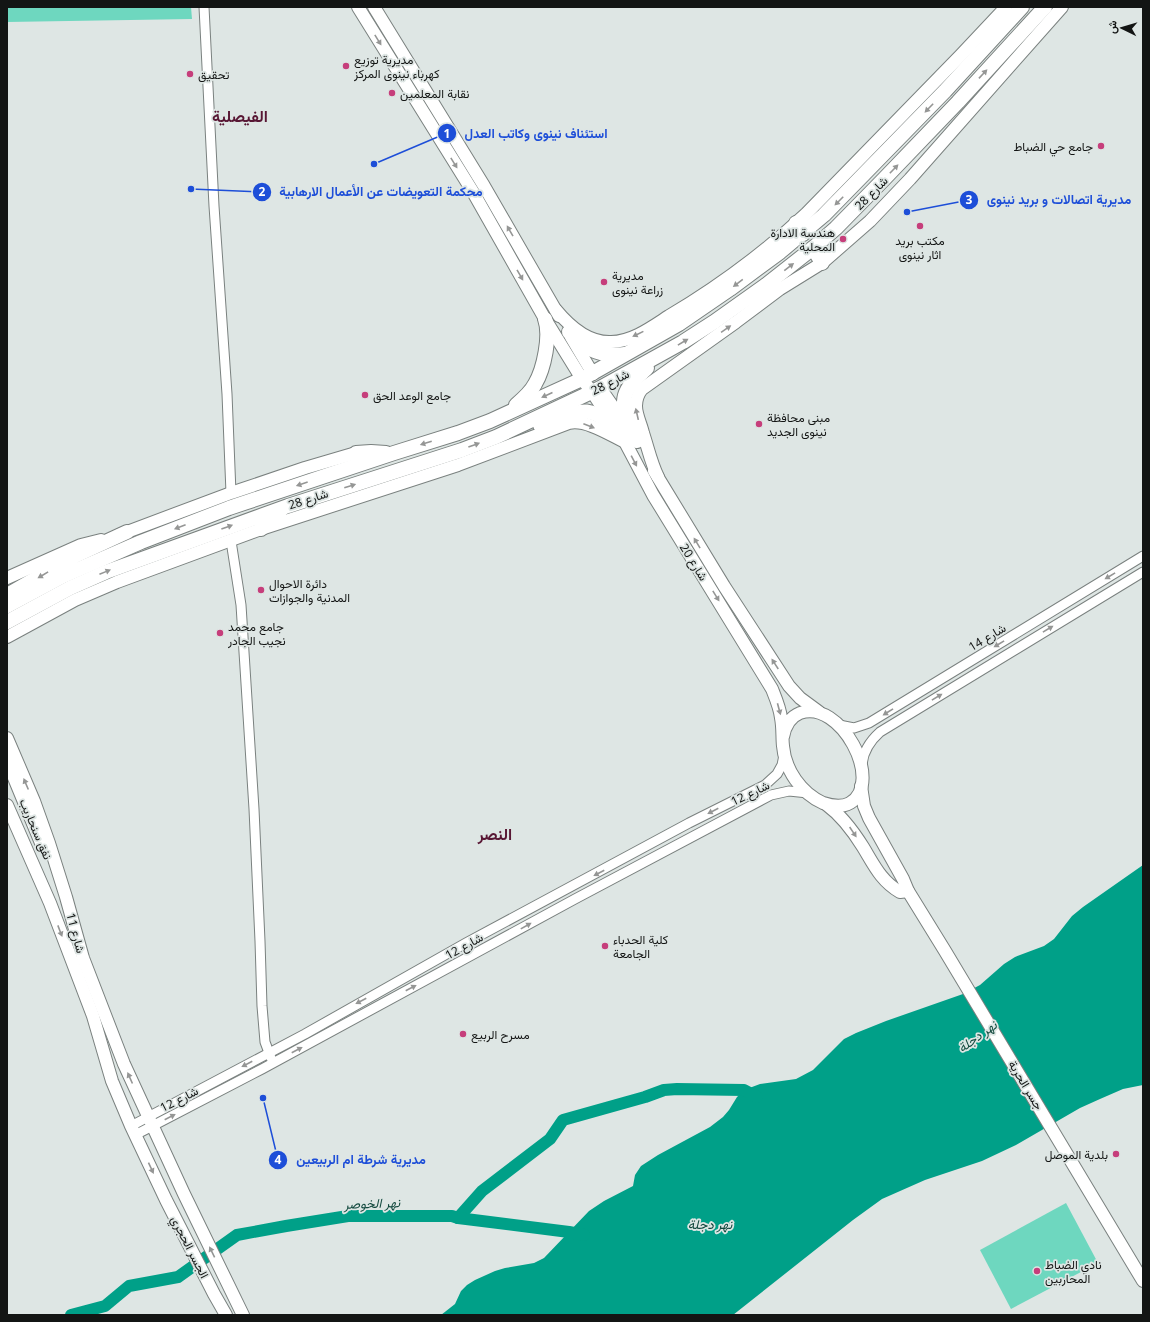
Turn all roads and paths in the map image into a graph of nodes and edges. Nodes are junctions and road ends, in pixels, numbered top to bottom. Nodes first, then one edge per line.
1 (204, 7) edge
2 (358, 7) edge
3 (374, 7) edge
4 (1045, 7) edge
5 (1062, 7) edge
6 (1015, 8) edge
7 (1035, 27) junction
8 (945, 91) junction
9 (958, 102) junction
10 (800, 229) junction
11 (813, 248) junction
12 (822, 263) junction
13 (550, 314) junction
14 (569, 332) junction
15 (631, 352) junction
16 (662, 354) junction
17 (587, 377) junction
18 (596, 390) junction
19 (504, 414) junction
20 (613, 423) junction
21 (520, 426) junction
22 (631, 442) junction
23 (356, 453) joint
24 (394, 453) junction
25 (658, 477) junction
26 (231, 493) junction
27 (288, 506) junction
28 (262, 529) junction
29 (127, 532) junction
30 (231, 541) junction
31 (1143, 556) edge
32 (1143, 572) edge
33 (10, 577) edge
34 (67, 582) junction
35 (7, 595) edge
36 (7, 606) edge
37 (7, 622) edge
38 (7, 638) edge
39 (820, 712) junction
40 (839, 726) junction
41 (783, 736) junction
42 (7, 738) edge
43 (784, 755) junction
44 (7, 761) edge
45 (861, 769) junction
46 (7, 782) edge
47 (861, 786) junction
48 (808, 793) junction
49 (826, 804) junction
50 (7, 805) edge
51 (569, 889) junction
52 (908, 891) junction
53 (66, 897) junction
54 (575, 899) junction
55 (50, 903) junction
56 (435, 961) junction
57 (442, 972) junction
58 (269, 1053) junction
59 (274, 1062) junction
60 (150, 1121) junction
61 (133, 1130) junction
62 (184, 1194) joint
63 (166, 1200) joint
64 (1143, 1280) edge
65 (222, 1313) edge
66 (243, 1315) edge

1 - 26 street
2 -> 13 main road
13 -> 3 main road
4 - 7 highway, شارع 28
5 - 7 main road
6 - 8 highway, شارع 28
6 - 10 main road
9 -> 7 highway, شارع 28
7 - 12 main road
8 - 9 highway
8 -> 10 highway, شارع 28
11 -> 9 highway, شارع 28
10 -> 13 main road
10 -> 15 highway, شارع 28
11 - 12 highway
16 -> 11 highway, شارع 28
25 -> 12 main road
13 - 14 main road
13 - 17 main road
13 - 19 highway
14 - 15 highway
14 - 17 main road
15 - 17 highway, شارع 28
16 - 18 highway, شارع 28
16 - 22 highway
17 - 18 highway
17 -> 19 highway, شارع 28
18 - 20 main road, شارع 20
18 - 21 highway, شارع 28
18 - 22 main road, شارع 20
19 -> 24 highway, شارع 28
20 - 21 highway
20 - 22 main road, شارع 20
27 -> 21 highway, شارع 28
22 - 25 main road, شارع 20
28 -> 22 main road
22 -> 41 main road, شارع 20
23 - 24 highway
23 - 26 main road
24 -> 34 highway, شارع 28
39 -> 25 main road, شارع 20
26 - 29 main road
27 - 28 highway
34 -> 27 highway, شارع 28
28 - 30 main road
29 - 33 main road
29 -> 35 highway
30 - 38 main road
30 - 58 street
31 -> 40 street, شارع 14
45 -> 32 street, شارع 14
34 - 36 highway
34 - 37 highway
39 - 40 main road
39 - 41 main road
40 - 45 main road
41 - 43 main road
53 -> 42 main road, شارع 11
43 - 48 main road
43 -> 51 street, شارع 12
44 - 53 main road, نفق سنحاريب
45 - 47 main road
46 - 55 main road, نفق سنحاريب
47 - 49 main road
47 - 52 main road, جسر الحرية
48 - 49 main road
48 - 54 street, شارع 12
49 -> 52 main road
50 - 55 main road, شارع 11
51 - 54 street
51 - 56 street, شارع 12
52 - 64 main road, جسر الحرية
60 -> 53 main road, شارع 11
57 -> 54 street, شارع 12
55 -> 61 main road, شارع 11
56 - 57 street
56 -> 58 street, شارع 12
59 -> 57 street, شارع 12
58 - 59 street
58 -> 60 street, شارع 12
60 -> 59 street, شارع 12
60 - 61 street, شارع 12
60 - 62 main road, شارع 11
61 -> 63 main road, شارع 11
66 -> 62 main road, الجسر الحجري
63 - 65 main road, الجسر الحجري

